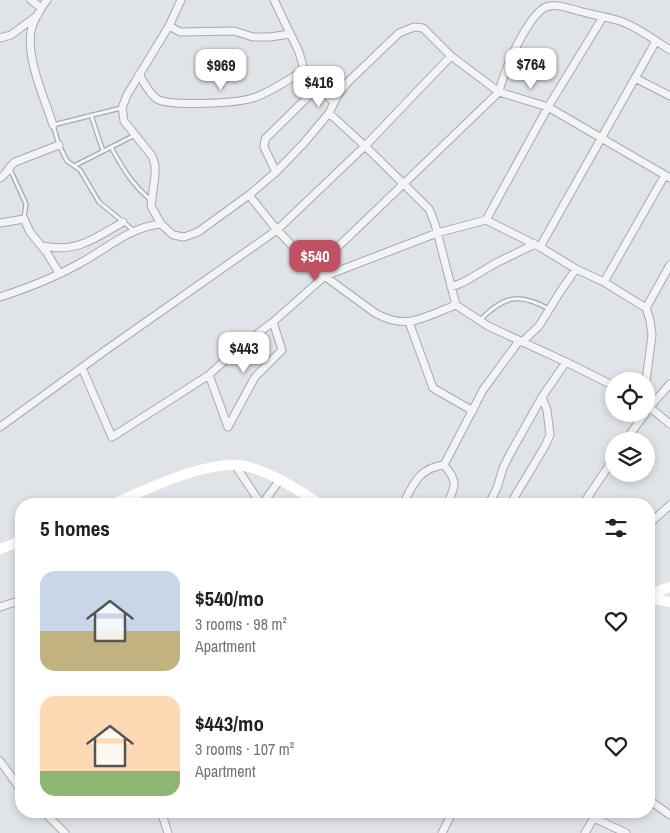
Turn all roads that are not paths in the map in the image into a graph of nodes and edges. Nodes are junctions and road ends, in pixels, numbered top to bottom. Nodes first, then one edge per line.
1 (31, 0) edge
2 (47, 0) edge
3 (181, 0) edge
4 (274, 0) edge
5 (40, 11) junction
6 (604, 17) junction
7 (169, 26) junction
8 (290, 34) junction
9 (0, 38) edge
10 (656, 41) junction
11 (670, 50) edge
12 (451, 56) junction
13 (304, 70) junction
14 (139, 74) junction
15 (635, 78) junction
16 (318, 87) junction
17 (498, 92) junction
18 (670, 96) edge
19 (334, 103) junction
20 (548, 107) junction
21 (122, 108) junction
22 (329, 113) junction
23 (90, 115) junction
24 (53, 125) junction
25 (136, 135) junction
26 (600, 138) junction
27 (59, 145) junction
28 (365, 146) junction
29 (111, 147) junction
30 (103, 151) junction
31 (73, 166) junction
32 (10, 169) junction
33 (276, 172) junction
34 (668, 176) edge
35 (0, 178) edge
36 (404, 184) junction
37 (249, 195) junction
38 (151, 200) junction
39 (24, 219) junction
40 (486, 220) junction
41 (123, 222) junction
42 (0, 223) edge
43 (161, 224) junction
44 (277, 230) junction
45 (133, 231) junction
46 (437, 233) junction
47 (42, 246) junction
48 (537, 246) junction
49 (670, 265) edge
50 (315, 269) junction
51 (576, 269) junction
52 (59, 273) junction
53 (325, 276) junction
54 (604, 282) junction
55 (451, 287) junction
56 (0, 297) edge
57 (456, 305) junction
58 (646, 308) junction
59 (550, 309) junction
60 (480, 320) junction
61 (273, 322) junction
62 (409, 322) junction
63 (520, 342) junction
64 (566, 362) junction
65 (82, 368) junction
66 (647, 372) edge
67 (209, 375) junction
68 (605, 382) edge
69 (670, 384) edge
70 (542, 397) junction
71 (655, 400) edge
72 (473, 411) junction
73 (655, 414) edge
74 (670, 424) edge
75 (0, 427) edge
76 (235, 465) junction
77 (444, 466) junction
78 (605, 471) edge
79 (280, 480) junction
80 (128, 498) edge
81 (258, 498) edge
82 (266, 498) edge
83 (310, 498) edge
84 (406, 498) edge
85 (450, 498) edge
86 (492, 498) edge
87 (514, 498) edge
88 (587, 498) edge
89 (670, 505) edge
90 (655, 519) edge
91 (15, 543) edge
92 (0, 549) edge
93 (670, 587) edge
94 (655, 592) edge
95 (655, 599) edge
96 (15, 602) edge
97 (670, 602) edge
98 (0, 607) edge
99 (0, 761) edge
100 (15, 783) edge
101 (655, 804) edge
102 (670, 815) edge
103 (49, 818) edge
104 (163, 818) edge
105 (450, 818) edge
106 (591, 818) edge
107 (599, 818) edge
108 (65, 833) edge
109 (168, 833) edge
110 (442, 833) edge
111 (585, 833) edge
112 (626, 833) edge

1 - 5 street
2 - 5 street
3 - 7 street
4 - 8 street
5 - 9 street
5 - 24 street
6 - 10 street
6 - 17 street
6 - 20 street
7 - 8 street
7 - 14 street
8 - 13 street
10 - 11 street
10 - 15 street
12 - 17 street
12 - 19 street
12 - 28 street
13 - 14 street
13 - 16 street
14 - 21 street
15 - 18 street
15 - 26 street
16 - 19 street
16 - 33 street
17 - 20 street
17 - 36 street
19 - 22 street
20 - 26 street
20 - 40 street
21 - 23 lane
21 - 25 street
22 - 28 street
22 - 33 street
23 - 24 lane
23 - 30 lane
24 - 27 lane
25 - 29 lane
25 - 38 street
26 - 34 street
26 - 48 street
27 - 31 lane
27 - 32 street
28 - 36 street
28 - 44 street
29 - 30 lane
29 - 38 lane
30 - 31 lane
31 - 41 lane
32 - 35 street
32 - 39 lane
33 - 37 street
34 - 54 street
36 - 46 street
36 - 50 street
37 - 43 street
37 - 44 street
38 - 43 street
39 - 42 street
39 - 47 street
40 - 46 street
40 - 48 street
41 - 45 lane
41 - 47 street
43 - 45 street
44 - 50 street
44 - 65 street
45 - 52 street
46 - 53 street
46 - 55 street
47 - 52 street
48 - 51 street
48 - 55 street
49 - 58 street
50 - 53 street
51 - 54 street
51 - 59 street
52 - 56 street
53 - 61 street
53 - 62 street
54 - 58 street
55 - 57 street
57 - 60 street
57 - 62 street
58 - 66 street
59 - 60 lane
59 - 63 street
60 - 63 street
61 - 67 street
61 - 67 street
62 - 72 street
63 - 64 street
63 - 72 street
64 - 68 street
64 - 70 street
65 - 67 street
65 - 75 street
69 - 71 street
70 - 86 street
70 - 87 street
72 - 77 street
73 - 74 street
76 - 79 main road
76 - 80 main road
76 - 81 street
77 - 84 street
77 - 85 street
78 - 88 street
79 - 82 street
79 - 83 main road
89 - 90 street
91 - 92 main road
93 - 94 main road
95 - 97 main road
96 - 98 street
99 - 100 street
101 - 102 street
103 - 108 street
104 - 109 street
105 - 110 street
106 - 111 street
107 - 112 street

